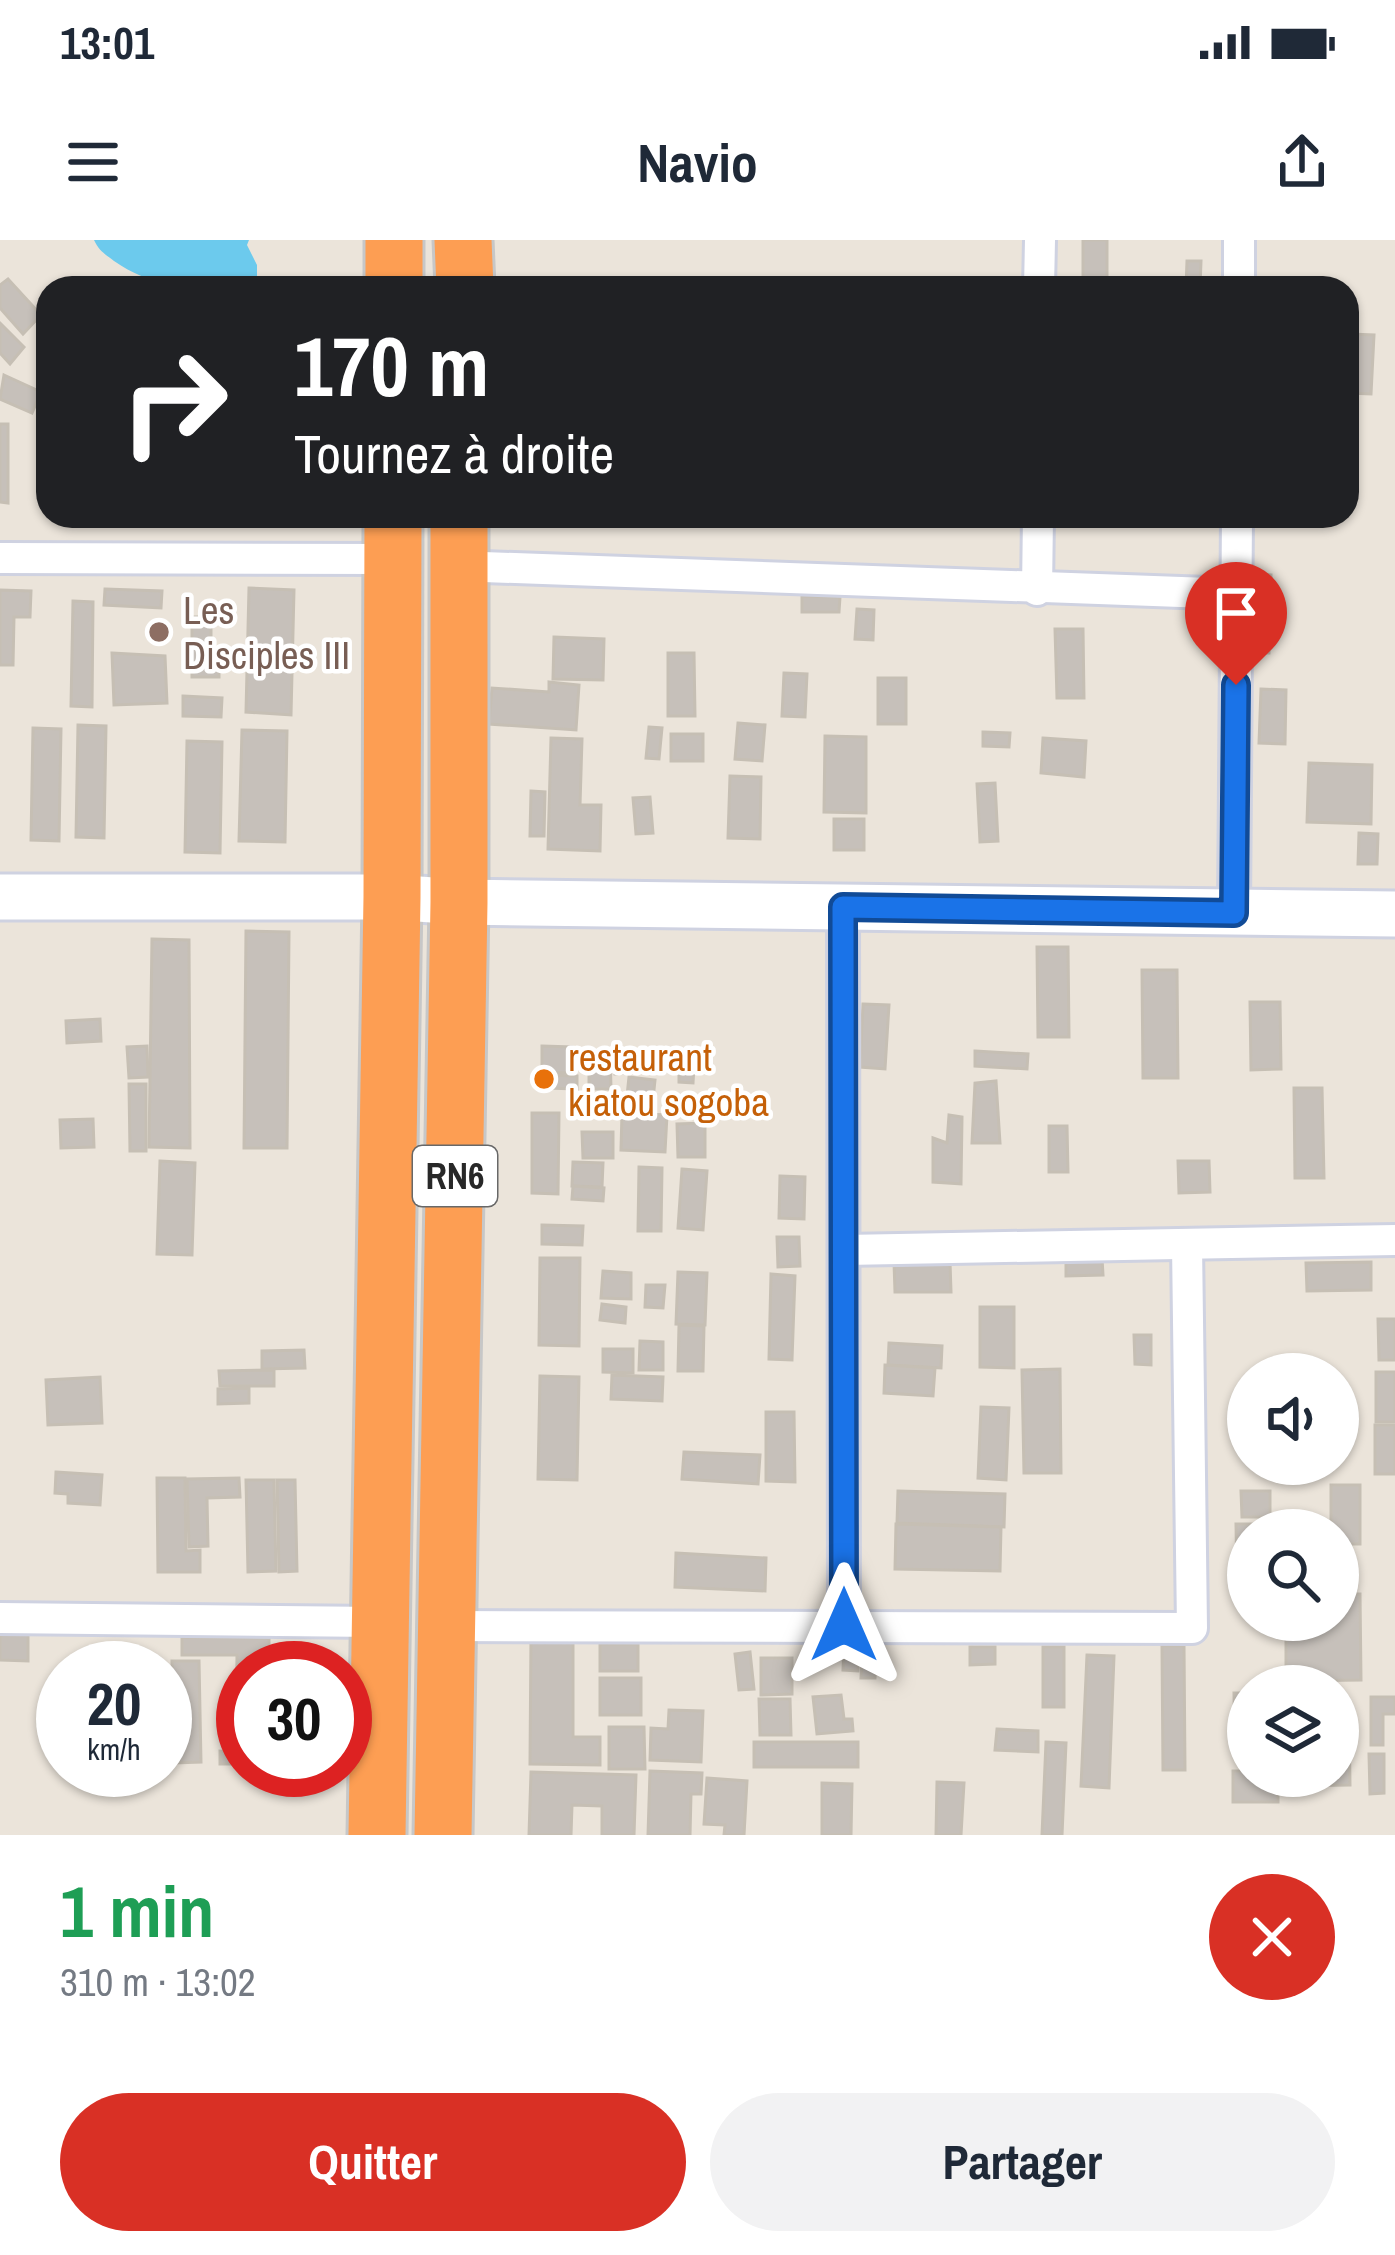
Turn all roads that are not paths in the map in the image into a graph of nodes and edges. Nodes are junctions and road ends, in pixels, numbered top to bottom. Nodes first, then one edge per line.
1 (394, 240) edge
2 (463, 240) edge
3 (1040, 240) edge
4 (1239, 240) edge
5 (394, 276) edge
6 (464, 276) edge
7 (1040, 276) edge
8 (1239, 276) edge
9 (1038, 528) edge
10 (1237, 528) edge
11 (393, 537) edge
12 (458, 541) edge
13 (0, 558) edge
14 (1037, 590) junction
15 (1236, 594) junction
16 (392, 896) junction
17 (0, 897) edge
18 (459, 902) junction
19 (843, 907) junction
20 (1234, 913) junction
21 (1395, 914) edge
22 (1395, 1240) edge
23 (1187, 1244) junction
24 (844, 1250) junction
25 (0, 1618) edge
26 (378, 1622) junction
27 (844, 1625) junction
28 (448, 1626) junction
29 (377, 1835) edge
30 (442, 1835) edge

1 - 5 highway
2 - 6 highway
3 - 7 street
4 - 8 street
9 - 14 street
10 - 15 street
11 - 13 street
11 - 16 highway, RN6
12 - 14 street
12 - 18 highway, RN6
14 - 15 street
15 - 20 street
16 - 17 street
16 - 18 street
16 - 26 highway, RN6
18 - 19 street
18 - 28 highway, RN6
19 - 20 street
19 - 24 street
20 - 21 street
22 - 23 street
23 - 24 street
23 - 27 street
24 - 27 street
25 - 26 street
26 - 29 highway, RN6
27 - 28 street
28 - 30 highway, RN6

